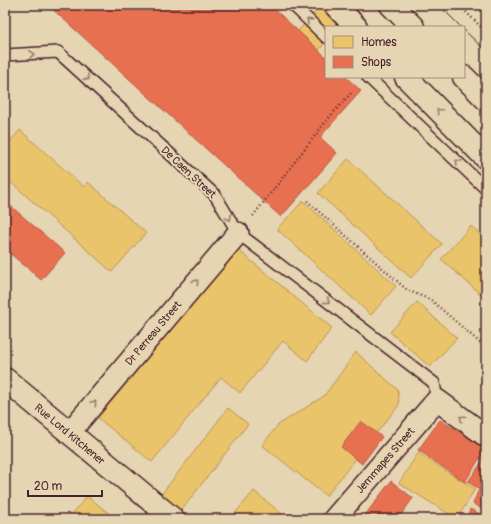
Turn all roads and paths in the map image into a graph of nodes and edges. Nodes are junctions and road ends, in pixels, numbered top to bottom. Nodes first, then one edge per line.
1 (293, 5) edge
2 (335, 5) edge
3 (390, 5) edge
4 (463, 9) dead end
5 (355, 26) edge
6 (412, 26) edge
7 (486, 32) edge
8 (325, 36) edge
9 (5, 55) edge
10 (369, 78) edge
11 (407, 78) edge
12 (465, 78) edge
13 (351, 93) dead end
14 (486, 99) edge
15 (486, 158) edge
16 (486, 189) edge
17 (307, 200) dead end
18 (238, 233) junction
19 (486, 348) edge
20 (5, 379) edge
21 (435, 392) junction
22 (69, 432) junction
23 (486, 436) edge
24 (340, 517) edge
25 (173, 519) edge

8 -> 1 lane
2 - 5 main road
3 - 6 main road
4 - 7 path
9 -> 18 lane, De Caen Street
16 -> 10 lane
15 -> 11 main road
12 - 14 main road
13 - 18 path
17 - 19 path
18 -> 21 lane, De Caen Street
22 -> 18 street, Dr Perreau Street
20 - 22 main road, Rue Lord Kitchener
23 -> 21 street
21 - 24 street, Jemmapes Street
22 - 25 main road, Rue Lord Kitchener

